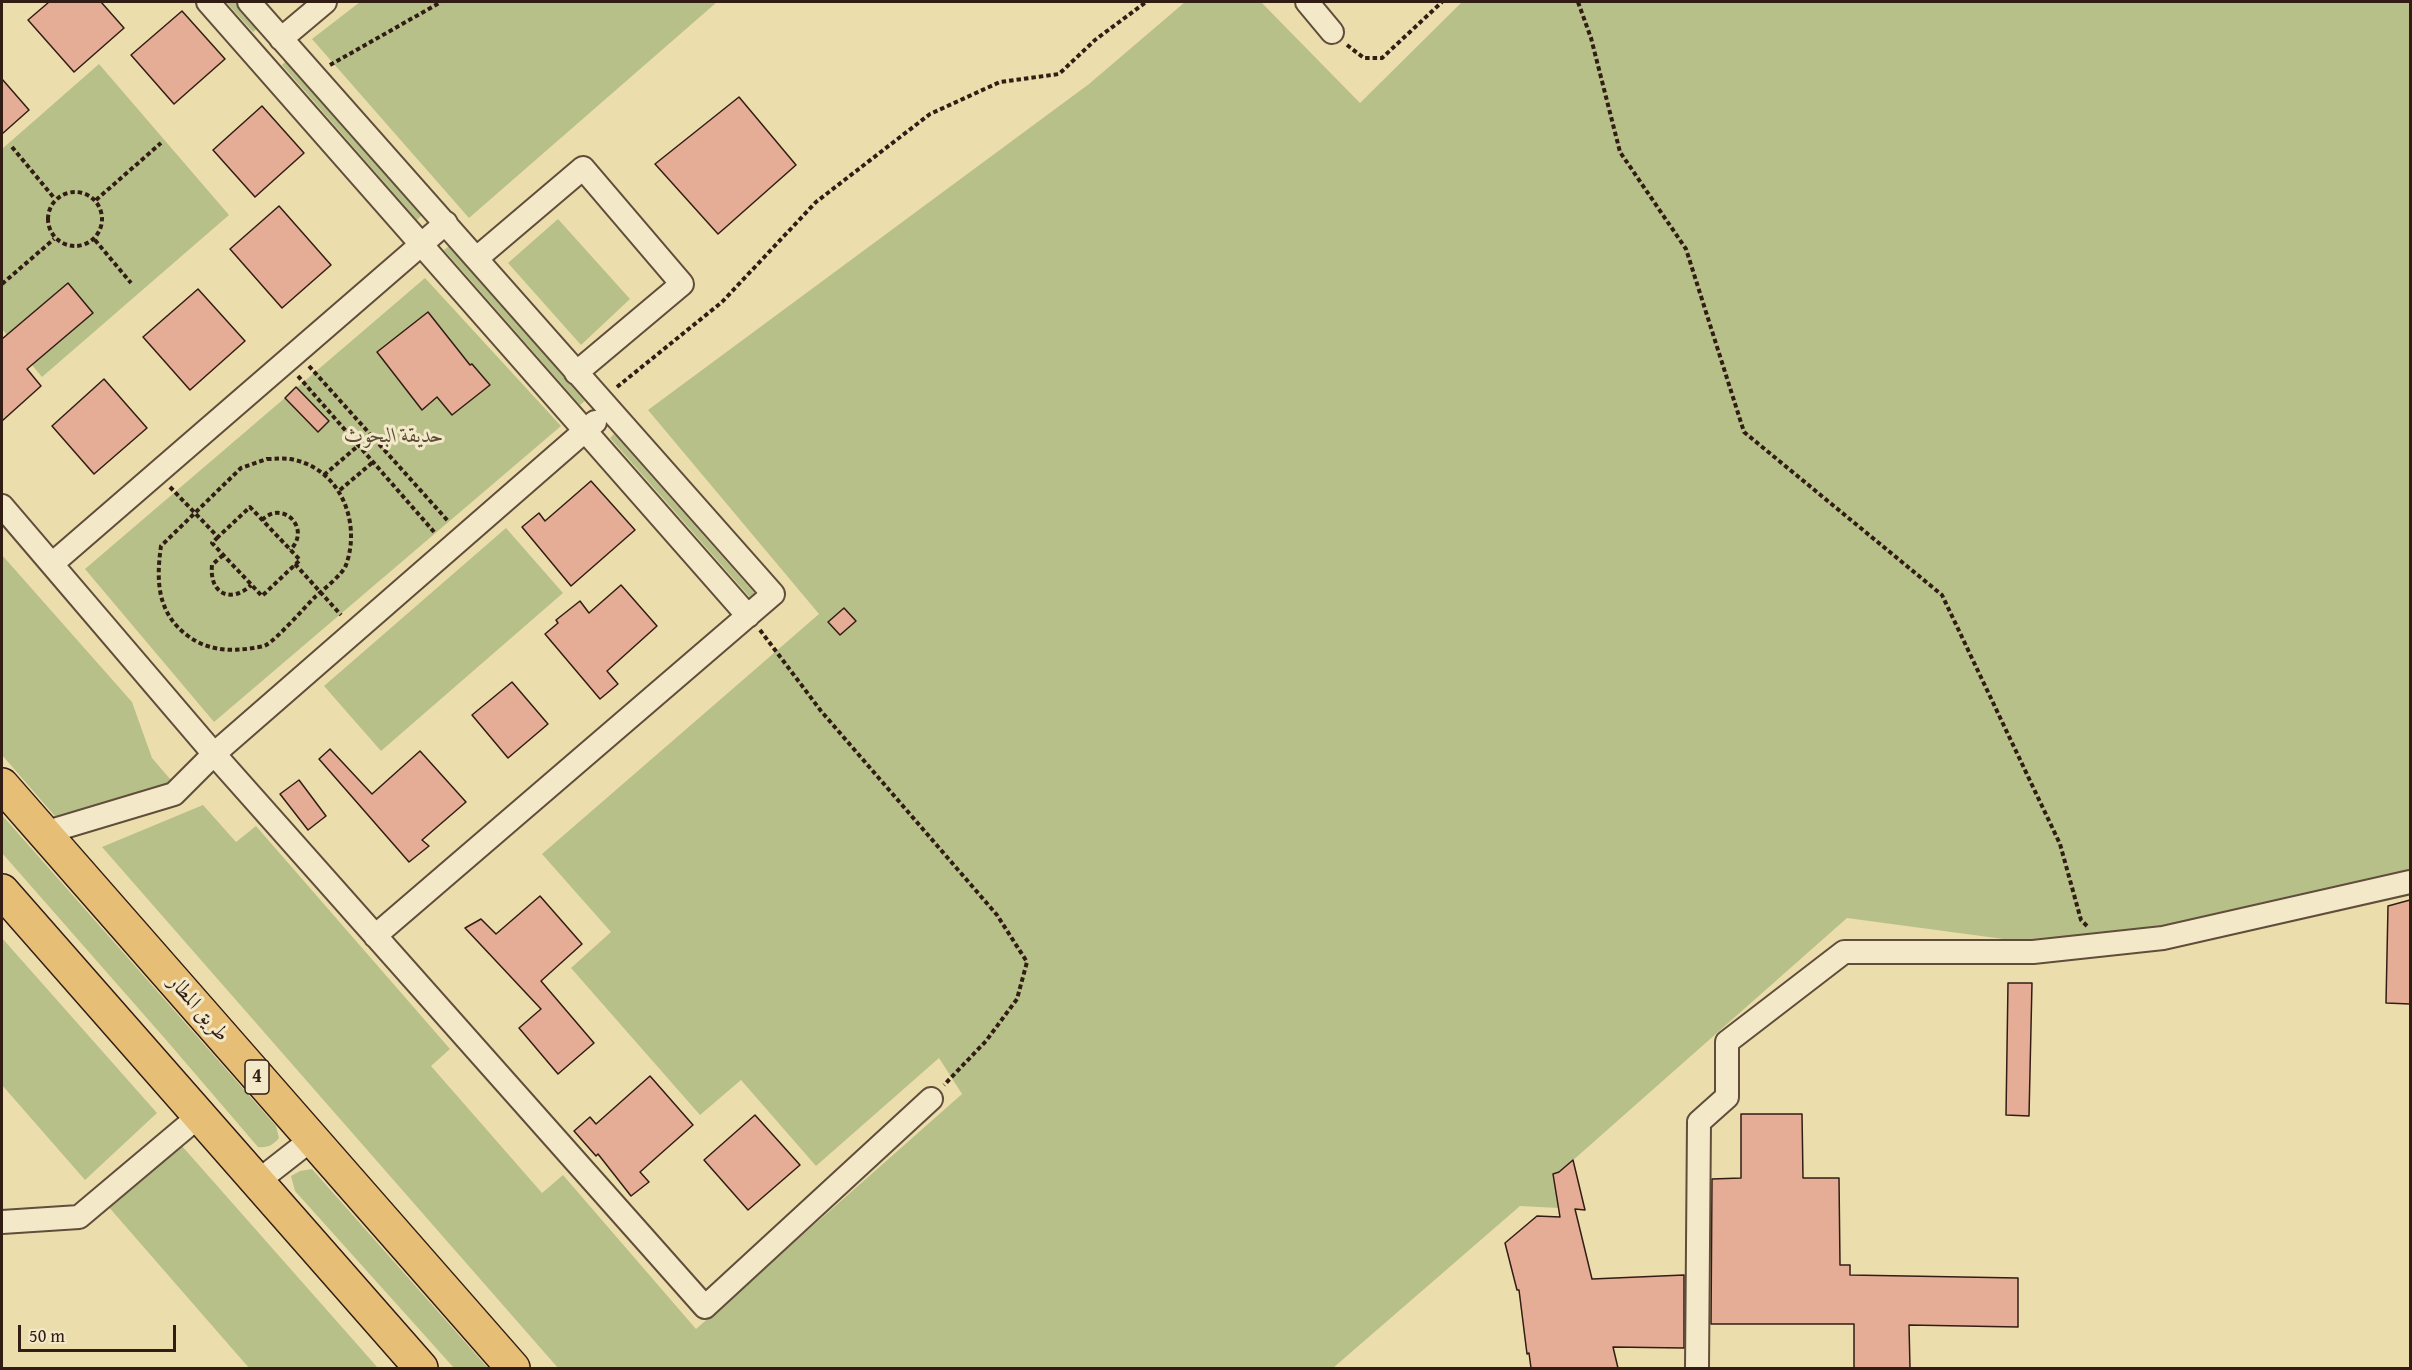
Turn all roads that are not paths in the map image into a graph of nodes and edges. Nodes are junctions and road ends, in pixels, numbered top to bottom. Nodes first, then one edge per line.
1 (208, 2) edge
2 (249, 2) edge
3 (325, 2) edge
4 (1306, 2) edge
5 (1332, 32) road end
6 (280, 39) junction
7 (446, 223) junction
8 (421, 244) junction
9 (477, 258) junction
10 (576, 374) junction
11 (604, 406) junction
12 (585, 431) junction
13 (2, 506) edge
14 (52, 564) junction
15 (748, 616) junction
16 (214, 754) junction
17 (2, 785) edge
18 (44, 833) junction
19 (2410, 882) edge
20 (2, 891) edge
21 (375, 936) junction
22 (931, 1099) road end
23 (199, 1116) junction
24 (312, 1139) junction
25 (257, 1182) junction
26 (2, 1222) edge
27 (421, 1368) edge
28 (513, 1368) edge
29 (1697, 1368) edge

1 - 8 street
2 - 6 street
3 - 6 street
4 - 5 street
6 - 7 street
7 - 8 street
7 - 9 street
8 - 12 street
8 - 14 street
9 - 10 street
9 - 10 street
10 - 11 street
11 - 12 street
11 - 15 street
12 - 15 street
12 - 16 street
13 - 14 street
14 - 16 street
15 - 21 street
16 - 18 street
16 - 21 street
17 - 18 highway, طريق المطار / 4
18 - 24 highway, طريق المطار / 4
19 - 29 street
20 - 23 highway
21 - 22 street
23 - 25 highway
23 - 26 street
24 - 25 street
24 - 28 highway, طريق المطار / 4
25 - 27 highway

